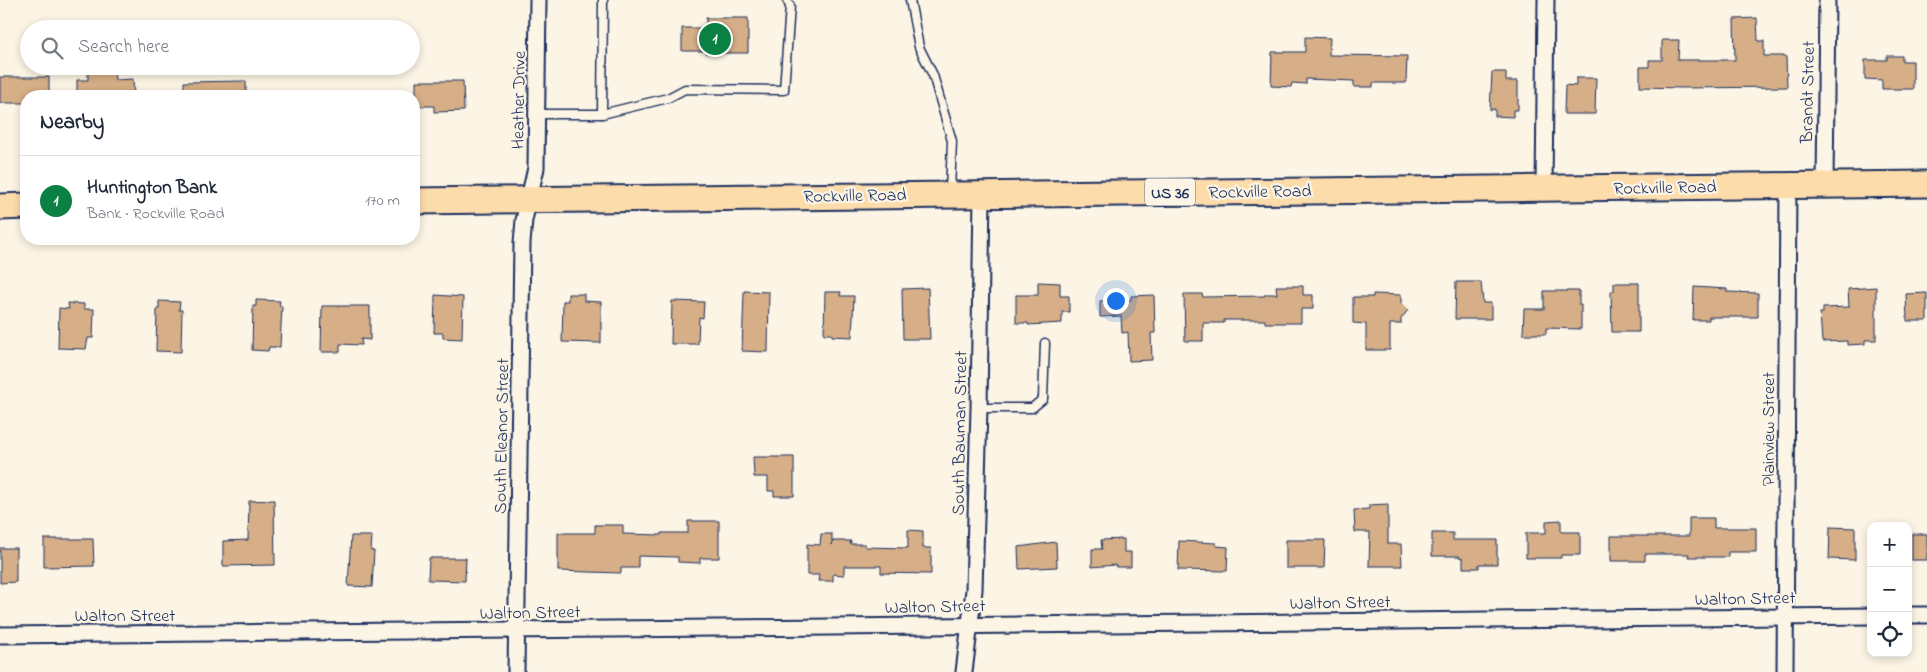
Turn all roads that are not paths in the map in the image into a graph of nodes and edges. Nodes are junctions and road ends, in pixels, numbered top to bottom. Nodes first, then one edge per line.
1 (538, 0) edge
2 (603, 0) edge
3 (910, 0) edge
4 (1546, 0) edge
5 (1827, 0) edge
6 (788, 3) edge
7 (537, 114) junction
8 (602, 114) junction
9 (1825, 184) junction
10 (1927, 184) edge
11 (1788, 185) junction
12 (1544, 188) junction
13 (982, 193) junction
14 (950, 194) junction
15 (528, 200) junction
16 (420, 201) edge
17 (20, 206) edge
18 (0, 207) edge
19 (1045, 343) dead end
20 (979, 408) junction
21 (1912, 615) edge
22 (1927, 615) edge
23 (1786, 616) junction
24 (1867, 616) edge
25 (969, 624) junction
26 (517, 632) junction
27 (0, 635) edge
28 (516, 672) edge
29 (964, 672) edge
30 (1785, 672) edge

1 - 7 street, Heather Drive
2 - 8 lane
3 - 14 lane
4 - 12 street
5 - 9 street, Brandt Street
6 - 8 lane
7 - 8 lane
7 - 15 street, Heather Drive
9 - 10 main road, Rockville Road / US 36
9 - 11 main road, Rockville Road / US 36
11 - 12 main road, Rockville Road / US 36
11 - 23 street, Plainview Street
12 - 13 main road, Rockville Road / US 36
13 - 14 main road, Rockville Road / US 36
13 - 20 street, South Bauman Street
14 - 15 main road, Rockville Road / US 36
15 - 16 main road, Rockville Road / US 36
15 - 26 street, South Eleanor Street
17 - 18 main road
19 - 20 lane
20 - 25 street, South Bauman Street
21 - 22 street
23 - 24 street, Walton Street
23 - 25 street, Walton Street
23 - 30 street, Plainview Street
25 - 26 street, Walton Street
25 - 29 street, South Bauman Street
26 - 27 street, Walton Street
26 - 28 street, South Eleanor Street

